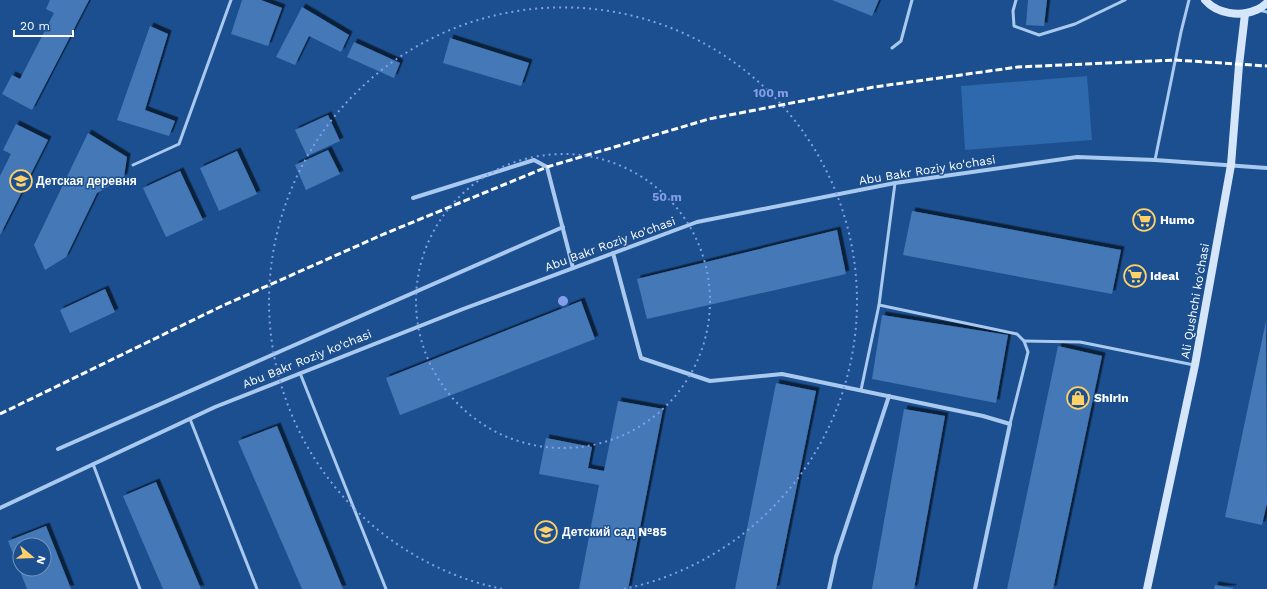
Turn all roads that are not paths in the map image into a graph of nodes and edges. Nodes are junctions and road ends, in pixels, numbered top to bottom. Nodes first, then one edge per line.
1 (231, 0) edge
2 (912, 0) edge
3 (1016, 0) edge
4 (1125, 0) edge
5 (1189, 0) edge
6 (1197, 0) edge
7 (1206, 1) edge
8 (1267, 3) edge
9 (1257, 10) junction
10 (1267, 12) edge
11 (1245, 14) junction
12 (892, 48) dead end
13 (1155, 160) junction
14 (133, 165) dead end
15 (1231, 165) junction
16 (1267, 168) edge
17 (895, 183) junction
18 (413, 198) dead end
19 (563, 227) junction
20 (613, 253) junction
21 (573, 268) junction
22 (879, 304) junction
23 (1024, 341) junction
24 (1195, 365) junction
25 (300, 373) junction
26 (861, 390) junction
27 (889, 396) junction
28 (190, 419) junction
29 (1010, 424) junction
30 (58, 449) dead end
31 (92, 464) junction
32 (0, 508) edge
33 (140, 589) edge
34 (257, 589) edge
35 (386, 589) edge
36 (829, 589) edge
37 (975, 589) edge
38 (1147, 589) edge

1 - 14 lane
2 - 12 lane
3 - 4 lane
5 - 13 lane
6 - 7 main road
7 - 11 main road
8 - 9 main road
9 - 10 lane
9 - 11 main road
11 - 15 main road, Ali Qushchi ko'chasi
13 - 15 street, Abu Bakr Roziy ko'chasi
13 - 17 street, Abu Bakr Roziy ko'chasi
15 - 16 street, Abu Bakr Roziy ko'chasi
15 - 24 main road, Ali Qushchi ko'chasi
17 - 20 street, Abu Bakr Roziy ko'chasi
17 - 22 lane
18 - 19 street
19 - 21 street
19 - 30 street
20 - 21 street, Abu Bakr Roziy ko'chasi
20 - 26 street
21 - 25 street, Abu Bakr Roziy ko'chasi
22 - 23 lane
22 - 26 lane
23 - 24 lane
23 - 29 lane
24 - 38 main road, Ali Qushchi ko'chasi
25 - 28 street, Abu Bakr Roziy ko'chasi
25 - 35 lane
26 - 27 street
27 - 29 street
27 - 36 street
28 - 31 street, Abu Bakr Roziy ko'chasi
28 - 34 lane
29 - 37 street
31 - 32 street, Abu Bakr Roziy ko'chasi
31 - 33 lane

